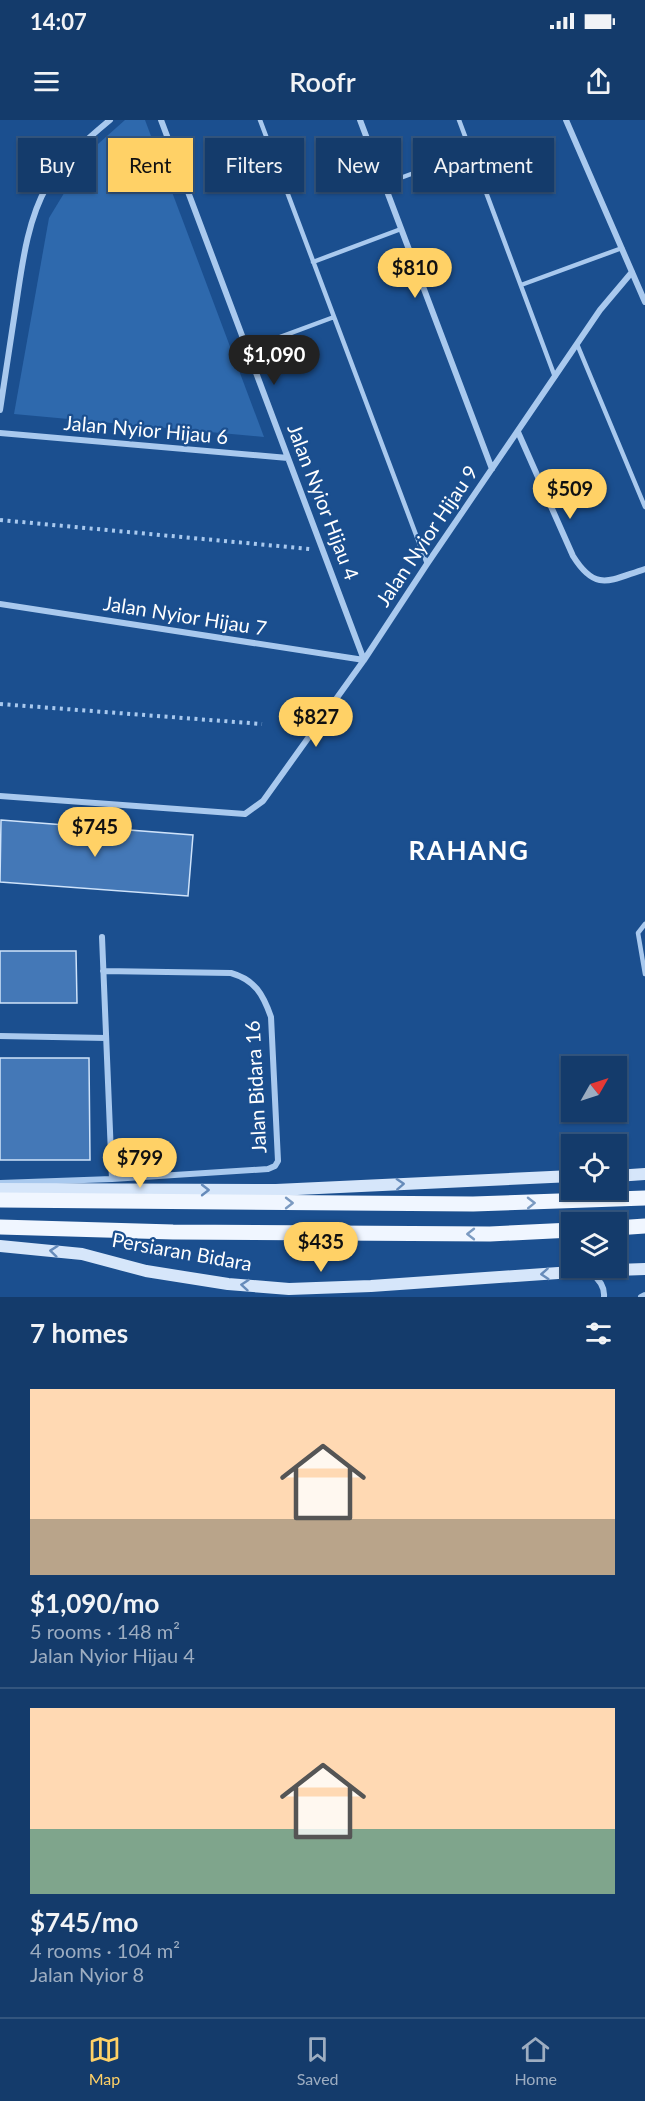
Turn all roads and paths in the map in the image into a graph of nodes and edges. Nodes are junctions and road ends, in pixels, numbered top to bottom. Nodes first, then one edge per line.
1 (110, 120) edge
2 (161, 120) edge
3 (260, 120) edge
4 (360, 120) edge
5 (459, 120) edge
6 (566, 120) edge
7 (367, 138) edge
8 (466, 138) edge
9 (387, 192) edge
10 (486, 192) edge
11 (402, 229) junction
12 (622, 248) junction
13 (313, 262) junction
14 (632, 272) junction
15 (521, 285) junction
16 (645, 302) edge
17 (334, 317) junction
18 (577, 344) junction
19 (248, 349) junction
20 (555, 377) junction
21 (0, 410) edge
22 (518, 432) junction
23 (0, 433) edge
24 (288, 458) junction
25 (492, 470) junction
26 (645, 507) edge
27 (0, 520) edge
28 (323, 550) junction
29 (427, 564) junction
30 (645, 569) edge
31 (0, 604) edge
32 (364, 660) junction
33 (0, 704) edge
34 (262, 724) dead end
35 (0, 796) edge
36 (645, 924) edge
37 (102, 937) dead end
38 (103, 971) junction
39 (645, 974) edge
40 (0, 1036) edge
41 (106, 1038) junction
42 (645, 1174) edge
43 (627, 1175) edge
44 (561, 1177) edge
45 (112, 1179) junction
46 (0, 1183) edge
47 (0, 1189) edge
48 (645, 1198) edge
49 (0, 1200) edge
50 (645, 1226) edge
51 (0, 1227) edge
52 (627, 1227) edge
53 (561, 1231) edge
54 (0, 1246) edge
55 (627, 1269) edge
56 (645, 1269) edge
57 (561, 1272) edge
58 (599, 1278) edge
59 (645, 1295) edge
60 (603, 1297) edge
61 (641, 1297) edge

1 - 21 street
2 - 19 street, Jalan Nyior Hijau 4
3 - 13 lane
4 - 7 street
5 - 8 lane
6 - 12 street
9 - 11 street
10 - 15 lane
11 - 13 lane
11 - 25 street
12 - 14 street
12 - 15 lane
13 - 17 lane
14 - 16 street
14 - 18 street, Jalan Nyior Hijau 9
15 - 20 lane
17 - 19 lane
17 - 29 lane
18 - 20 street, Jalan Nyior Hijau 9
18 - 26 lane
19 - 24 street, Jalan Nyior Hijau 4
20 - 22 street, Jalan Nyior Hijau 9
22 - 25 street, Jalan Nyior Hijau 9
22 - 30 street
23 - 24 street, Jalan Nyior Hijau 6
24 - 28 street, Jalan Nyior Hijau 4
25 - 29 street, Jalan Nyior Hijau 9
27 - 28 path
28 - 32 street, Jalan Nyior Hijau 4
29 - 32 street, Jalan Nyior Hijau 9
31 - 32 street, Jalan Nyior Hijau 7
32 - 35 street, Jalan Nyior Hijau 9
33 - 34 path
36 - 39 lane
37 - 38 street
38 - 41 street
38 - 45 street, Jalan Bidara 16
40 - 41 street
41 - 45 street
42 - 43 main road
47 -> 44 main road
45 - 46 street
49 -> 48 main road, Persiaran Bidara
50 - 52 main road
53 -> 51 main road, Persiaran Bidara
57 -> 54 main road, Persiaran Bidara
55 - 56 main road, Persiaran Bidara
58 - 60 street
59 - 61 street

